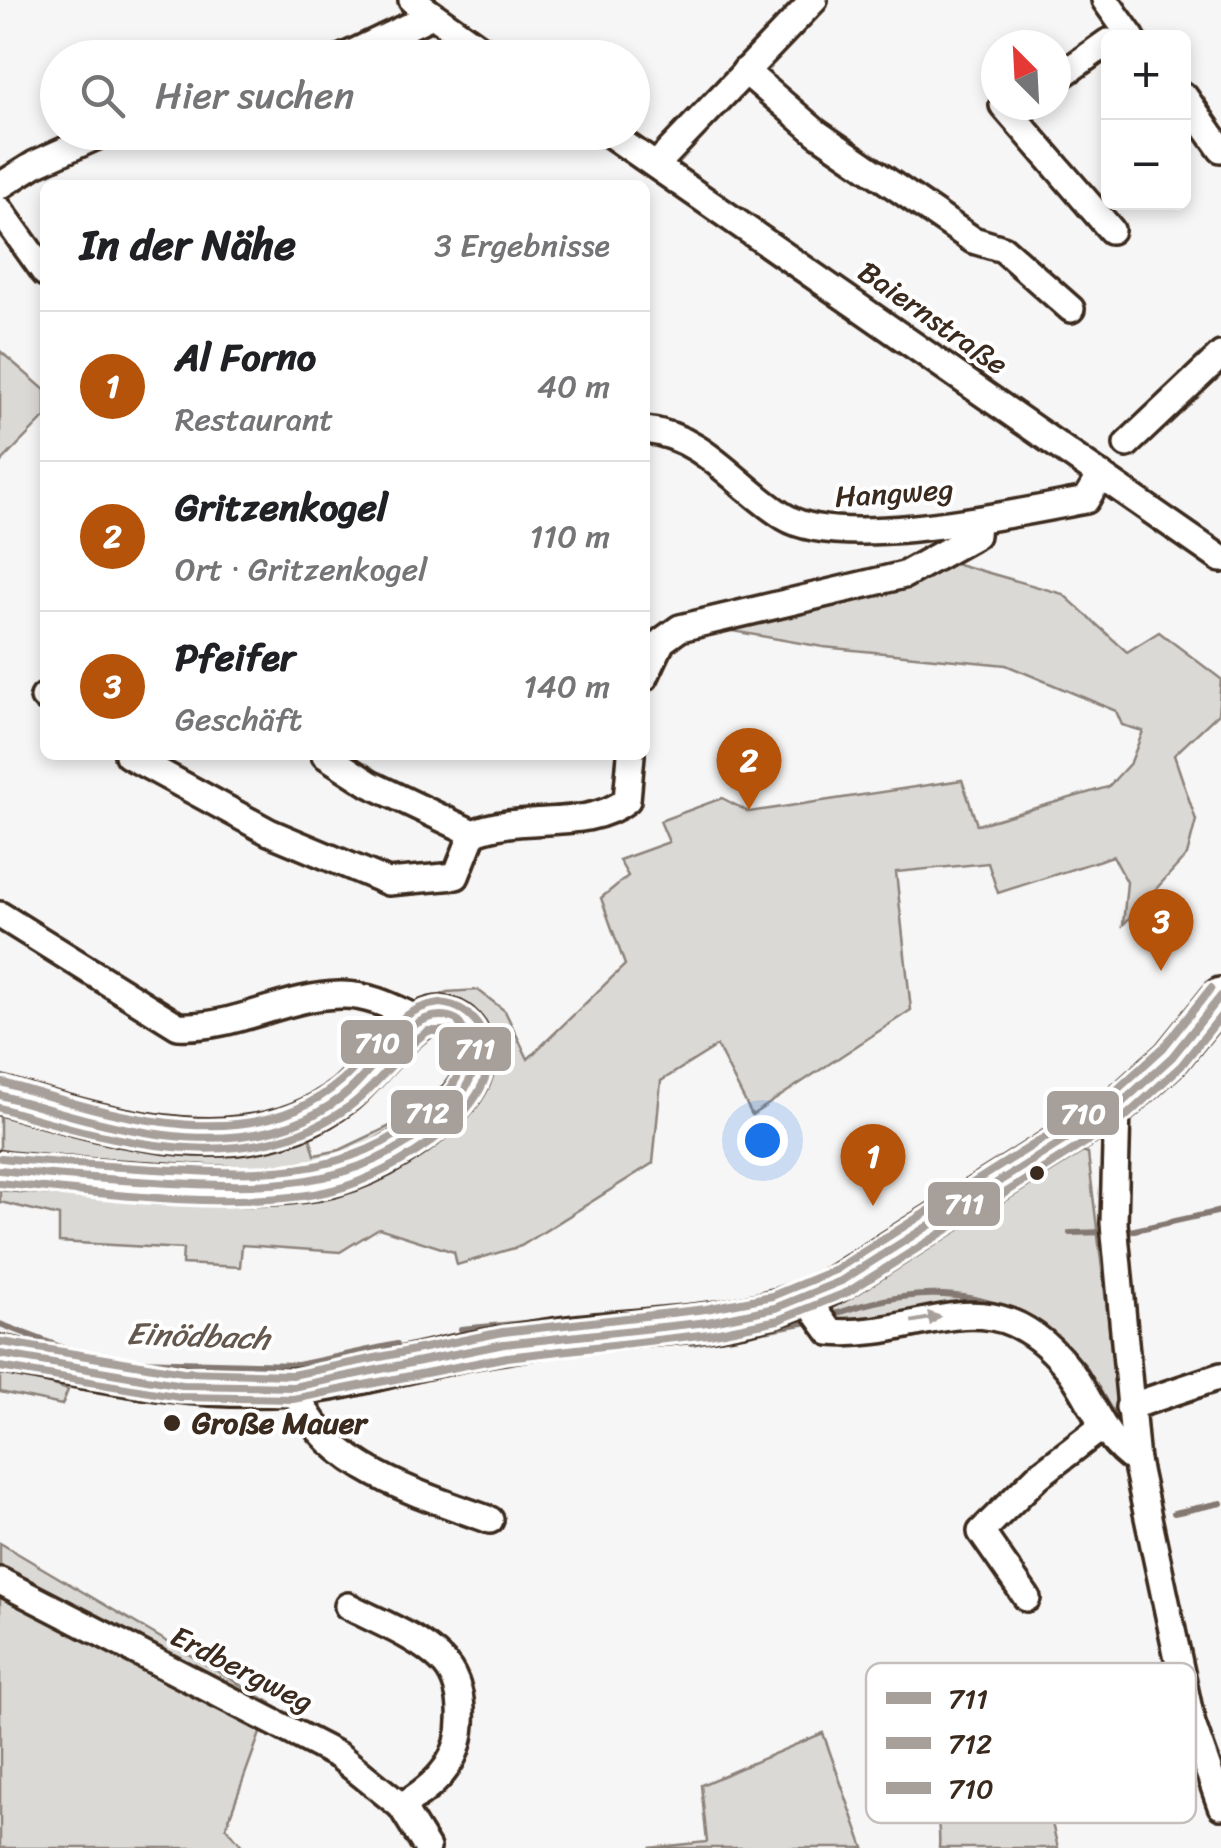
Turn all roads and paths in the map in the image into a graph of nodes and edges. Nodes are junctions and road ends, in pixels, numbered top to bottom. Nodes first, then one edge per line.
1 (814, 0) edge
2 (1104, 0) edge
3 (422, 7) edge
4 (1117, 30) edge
5 (370, 40) edge
6 (469, 40) edge
7 (1101, 49) edge
8 (1071, 68) edge
9 (745, 71) junction
10 (1191, 106) edge
11 (1018, 120) edge
12 (66, 150) edge
13 (635, 150) edge
14 (1221, 150) edge
15 (657, 164) junction
16 (0, 186) edge
17 (0, 210) edge
18 (1111, 230) dead end
19 (40, 265) edge
20 (1071, 308) dead end
21 (1221, 355) edge
22 (650, 431) edge
23 (1127, 444) dead end
24 (1101, 475) junction
25 (977, 520) junction
26 (1221, 559) edge
27 (650, 667) edge
28 (137, 760) edge
29 (333, 760) edge
30 (631, 760) edge
31 (473, 833) junction
32 (0, 916) edge
33 (1221, 996) edge
34 (422, 1020) junction
35 (0, 1096) edge
36 (1117, 1107) junction
37 (0, 1170) edge
38 (819, 1317) junction
39 (0, 1354) edge
40 (1221, 1376) edge
41 (294, 1387) junction
42 (1130, 1407) junction
43 (1102, 1427) junction
44 (1136, 1461) junction
45 (490, 1520) dead end
46 (0, 1580) edge
47 (1026, 1598) dead end
48 (348, 1606) dead end
49 (1179, 1663) edge
50 (1196, 1735) edge
51 (401, 1806) junction
52 (1221, 1806) edge
53 (428, 1848) edge

1 - 9 street
2 - 4 street
3 - 5 street
3 - 6 street
7 - 8 street
9 - 15 street
9 - 20 street
10 - 14 street
11 - 18 street
12 - 16 street
13 - 15 street, Baiernstraße
15 - 24 street, Baiernstraße
17 - 19 street
21 - 23 street
22 - 25 street, Hangweg
24 - 25 street, Hangweg
24 - 26 street, Baiernstraße
25 - 27 street
28 - 31 street
29 - 31 street
30 - 31 street
32 - 34 street
33 - 36 main road
34 - 35 main road
34 - 37 main road
36 - 38 main road
36 - 42 street
38 - 41 main road
38 -> 43 street
39 - 41 main road
40 - 42 street
41 - 45 street
42 - 44 street
43 - 44 street
43 - 47 street
44 - 49 street
46 - 51 street, Erdbergweg
48 - 51 street
50 - 52 street
51 - 53 street, Erdbergweg

